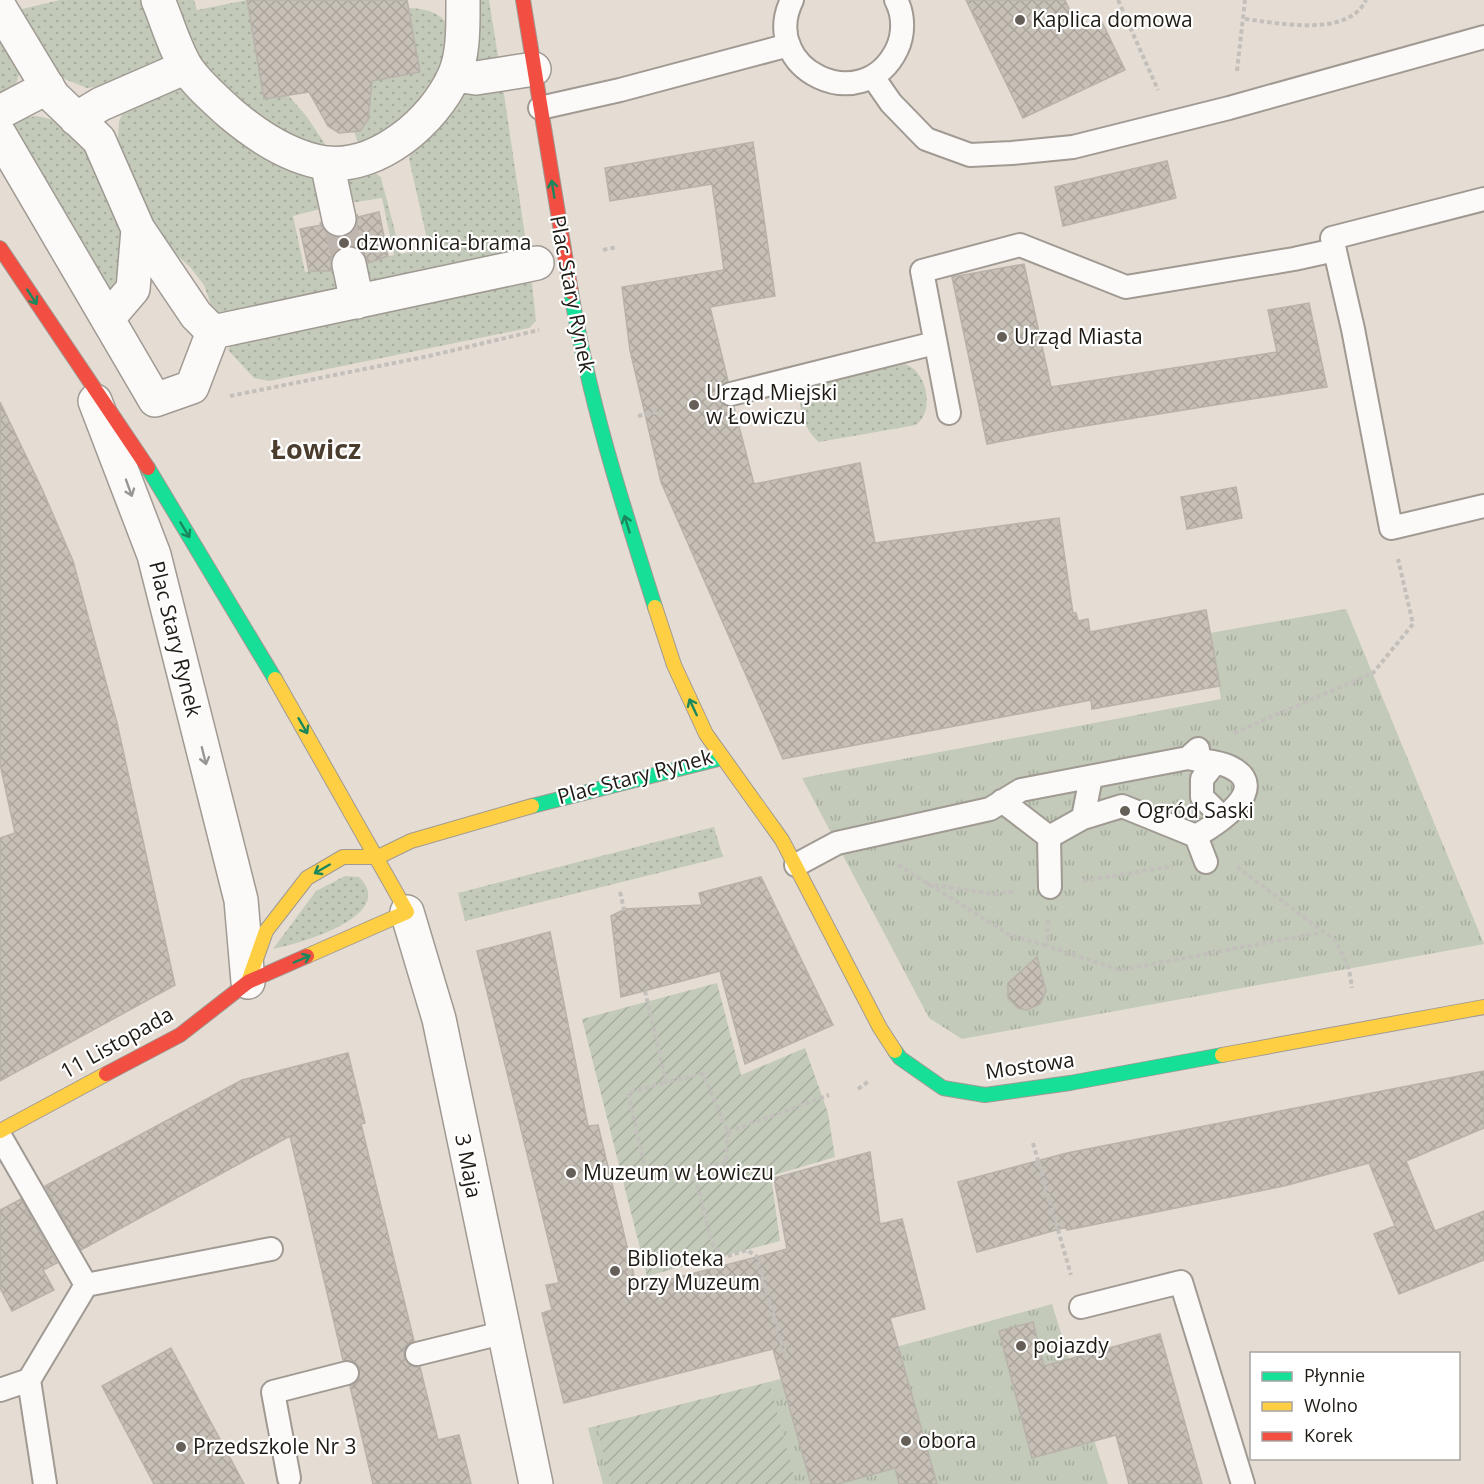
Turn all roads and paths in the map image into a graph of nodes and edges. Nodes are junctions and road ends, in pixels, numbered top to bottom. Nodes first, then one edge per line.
1 (17, 0) edge
2 (158, 0) edge
3 (463, 0) edge
4 (523, 0) edge
5 (896, 0) edge
6 (1118, 0) edge
7 (1245, 0) edge
8 (1366, 0) edge
9 (789, 2) edge
10 (0, 6) edge
11 (1245, 19) junction
12 (1484, 37) edge
13 (789, 45) junction
14 (186, 67) junction
15 (534, 69) junction
16 (455, 75) junction
17 (873, 76) junction
18 (48, 87) junction
19 (1234, 106) junction
20 (540, 108) junction
21 (0, 112) edge
22 (76, 119) junction
23 (1172, 122) junction
24 (0, 135) edge
25 (327, 163) junction
26 (1484, 199) edge
27 (339, 219) tunnel mouth
28 (138, 229) junction
29 (0, 248) edge
30 (1335, 250) junction
31 (537, 263) dead end
32 (349, 264) tunnel mouth
33 (357, 302) junction
34 (109, 317) junction
35 (543, 323) dead end
36 (213, 332) junction
37 (935, 343) junction
38 (83, 375) junction
39 (731, 394) dead end
40 (226, 396) dead end
41 (657, 412) dead end
42 (949, 413) dead end
43 (635, 417) dead end
44 (1484, 506) edge
45 (1391, 528) junction
46 (1200, 757) junction
47 (722, 758) junction
48 (1091, 777) junction
49 (1002, 801) junction
50 (1083, 818) junction
51 (1223, 818) junction
52 (1196, 836) junction
53 (1049, 837) junction
54 (858, 838) junction
55 (378, 857) junction
56 (1206, 862) junction
57 (795, 865) junction
58 (927, 884) junction
59 (1050, 887) junction
60 (620, 892) dead end
61 (407, 912) junction
62 (625, 914) dead end
63 (1325, 932) junction
64 (1047, 946) junction
65 (248, 982) junction
66 (1353, 988) dead end
67 (645, 991) dead end
68 (1484, 1007) edge
69 (872, 1079) dead end
70 (666, 1082) junction
71 (858, 1089) dead end
72 (829, 1095) dead end
73 (0, 1131) edge
74 (728, 1132) junction
75 (0, 1136) edge
76 (1033, 1143) dead end
77 (693, 1170) junction
78 (271, 1249) dead end
79 (86, 1285) junction
80 (1082, 1307) joint
81 (502, 1333) junction
82 (417, 1354) dead end
83 (786, 1356) dead end
84 (347, 1373) dead end
85 (29, 1380) junction
86 (0, 1390) edge
87 (289, 1478) dead end
88 (45, 1484) edge
89 (536, 1484) edge
90 (1243, 1484) edge

1 - 10 street
2 - 14 street
3 - 16 street
4 - 15 street, Plac Stary Rynek
5 - 17 lane
6 - 23 path
7 - 11 path
8 - 11 path
9 - 13 lane
10 - 18 street
11 - 19 path
12 - 19 lane
13 - 17 lane
13 - 20 lane
14 - 22 street
14 - 25 street
15 - 16 street
15 - 20 street, Plac Stary Rynek
16 - 25 street
17 - 23 lane
18 - 21 street
18 - 22 street
19 - 23 lane
47 -> 20 street, Plac Stary Rynek
22 - 28 street
24 - 34 street
25 - 27 street
26 - 30 lane
28 - 34 street
28 - 36 street
29 -> 38 street, Plac Stary Rynek
30 - 37 lane
30 - 45 lane
31 - 33 street
32 - 33 street
33 - 36 street
34 - 36 street
35 - 40 path
37 - 39 lane
37 - 42 lane
38 -> 55 street, Plac Stary Rynek
38 -> 65 street, Plac Stary Rynek
41 - 43 path
44 - 45 lane
45 - 46 path
46 - 48 lane
46 - 51 lane
46 - 51 lane
47 - 55 street, Plac Stary Rynek
47 - 57 street, Mostowa
48 - 49 lane
48 - 50 lane
49 - 53 lane
49 - 54 lane
50 - 52 lane
50 - 53 lane
51 - 52 lane
52 - 56 lane
53 - 59 lane
54 - 57 lane
54 - 58 path
55 - 61 street, 3 Maja
55 -> 65 street
56 - 59 path
56 - 63 path
57 - 68 street, Mostowa
58 - 59 path
58 - 64 path
59 - 64 path
60 - 62 path
65 -> 61 street, 11 Listopada
61 - 81 street, 3 Maja
63 - 64 path
63 - 66 path
65 - 73 street, 11 Listopada
67 - 70 path
69 - 71 path
70 - 74 path
70 - 77 path
72 - 74 path
74 - 77 path
75 - 79 lane
76 - 80 path
77 - 83 path
78 - 79 lane
79 - 85 lane
80 - 90 lane
81 - 82 lane
81 - 89 street, 3 Maja
84 - 87 lane
85 - 86 lane
85 - 88 lane

